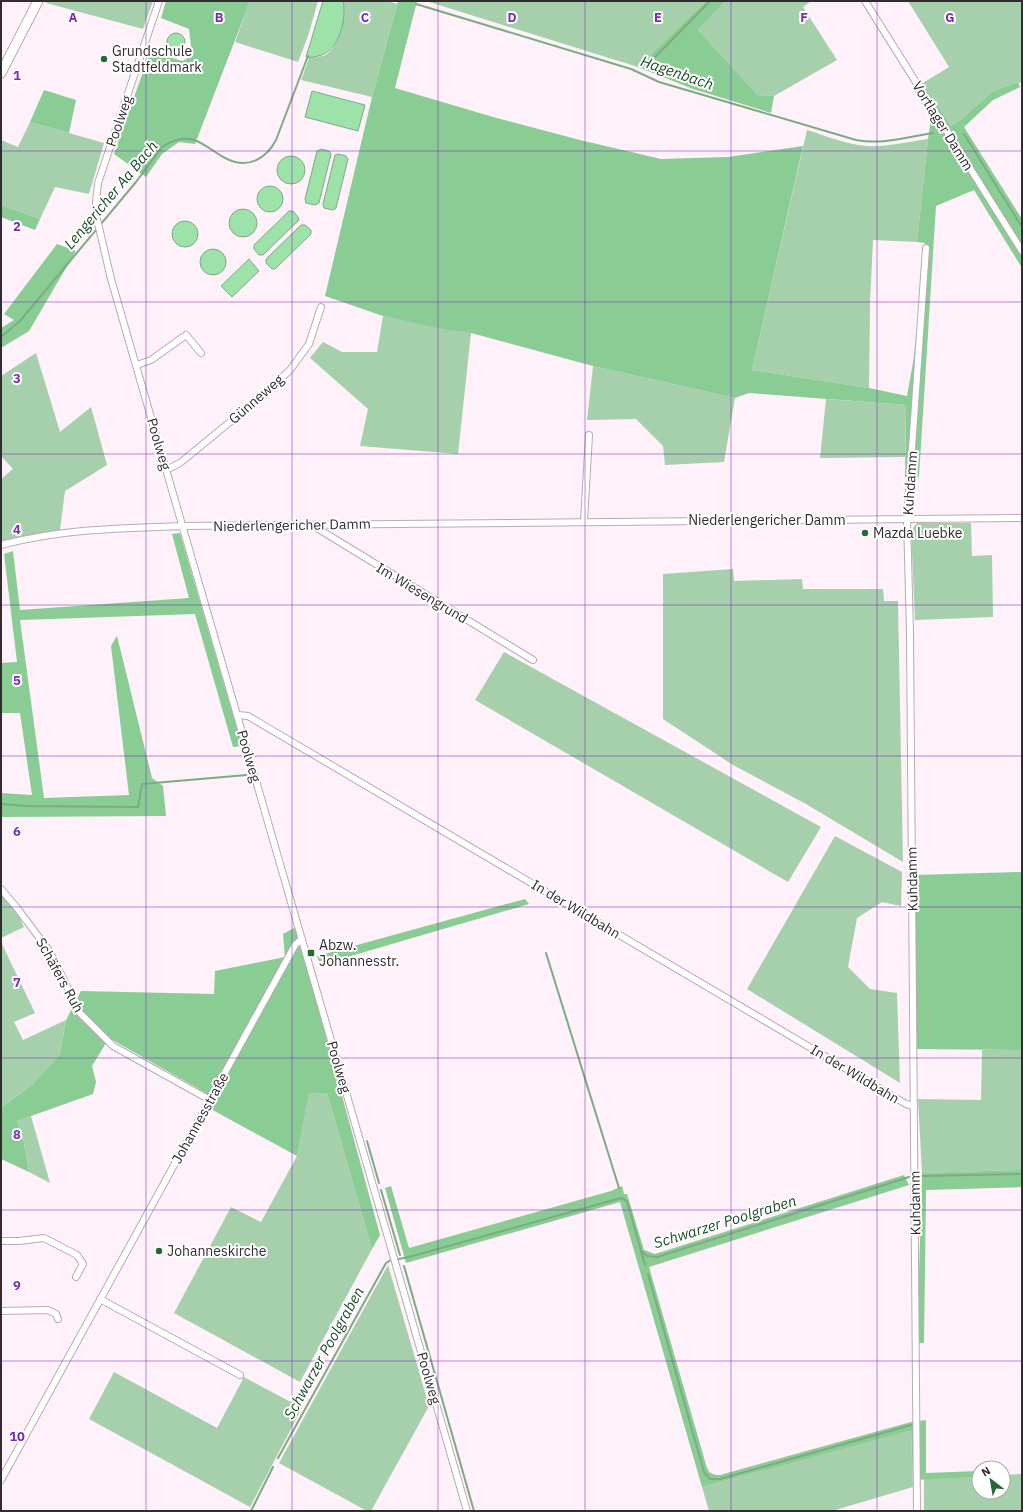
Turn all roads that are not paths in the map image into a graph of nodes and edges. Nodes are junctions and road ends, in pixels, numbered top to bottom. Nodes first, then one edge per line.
1 (38, 1) edge
2 (159, 1) edge
3 (865, 1) edge
4 (1, 73) edge
5 (926, 248) dead end
6 (1022, 251) edge
7 (321, 307) dead end
8 (201, 353) dead end
9 (137, 365) junction
10 (589, 435) dead end
11 (166, 470) junction
12 (1022, 518) edge
13 (907, 519) junction
14 (584, 521) junction
15 (312, 525) junction
16 (182, 526) junction
17 (1, 545) edge
18 (532, 660) dead end
19 (238, 715) junction
20 (1, 889) edge
21 (302, 939) junction
22 (210, 1100) junction
23 (914, 1106) junction
24 (1, 1241) edge
25 (76, 1277) dead end
26 (100, 1299) junction
27 (1, 1311) edge
28 (58, 1319) dead end
29 (240, 1375) dead end
30 (1, 1480) edge
31 (467, 1511) edge
32 (917, 1511) edge

1 - 4 main road
2 - 9 street, Poolweg
3 - 6 street, Vortlager Damm
5 - 13 street, Kuhdamm
7 - 11 street, Günneweg
8 - 9 street
9 - 11 street, Poolweg
10 - 14 street
11 - 16 street, Poolweg
12 - 13 street, Niederlengericher Damm
13 - 14 street, Niederlengericher Damm
13 - 23 street, Kuhdamm
14 - 15 street, Niederlengericher Damm
15 - 16 street, Niederlengericher Damm
15 - 18 street, Im Wiesengrund
16 - 17 street, Niederlengericher Damm
16 - 19 street, Poolweg
19 - 21 street, Poolweg
19 - 23 street, In der Wildbahn
20 - 22 street, Schäfers Ruh
21 - 22 street, Johannesstraße
21 - 31 street, Poolweg
22 - 26 street, Johannesstraße
23 - 32 street, Kuhdamm
24 - 25 street
26 - 29 street
26 - 30 street, Johannesstraße
27 - 28 street

